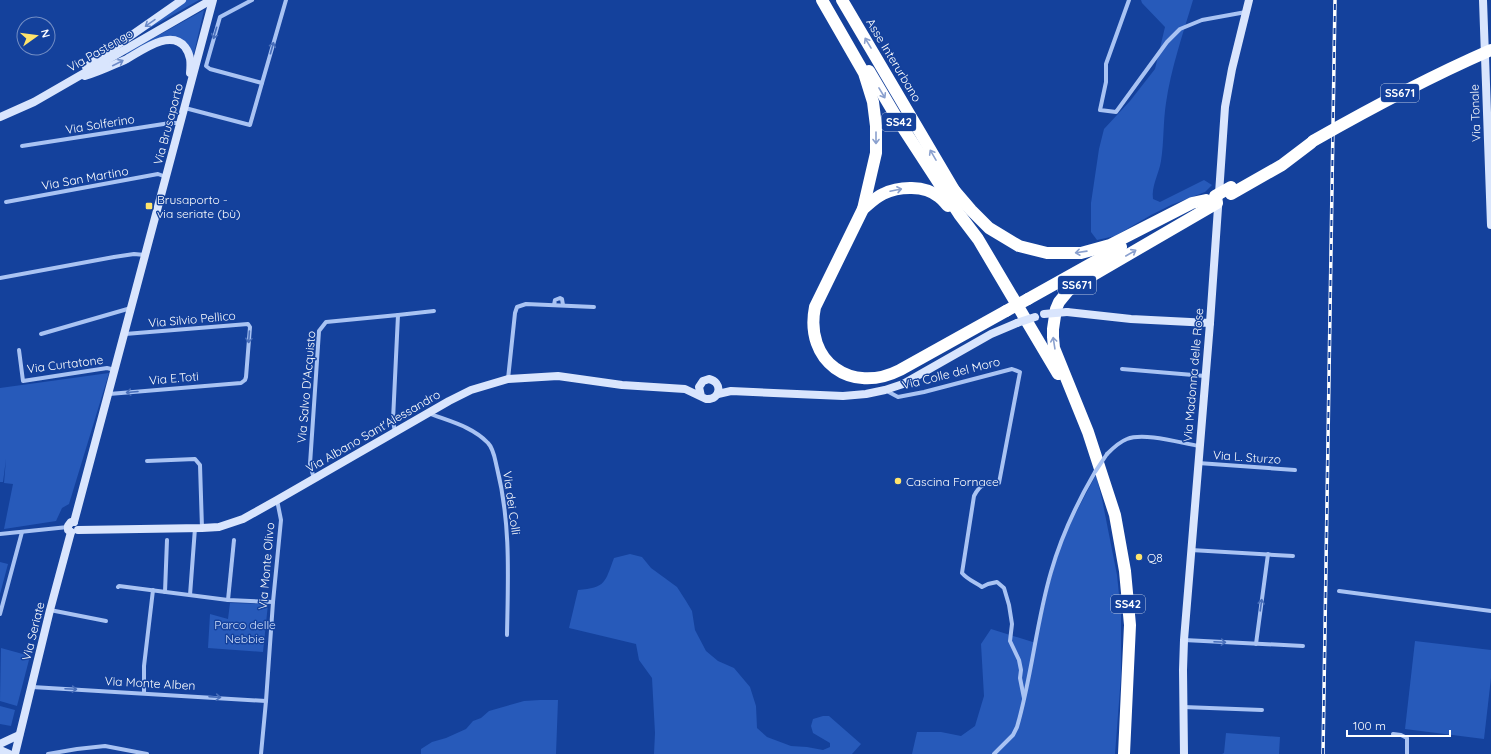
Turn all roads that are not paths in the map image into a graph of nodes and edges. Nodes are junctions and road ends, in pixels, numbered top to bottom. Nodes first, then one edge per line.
1 (182, 0) edge
2 (212, 0) edge
3 (252, 0) edge
4 (286, 0) edge
5 (822, 0) edge
6 (826, 0) edge
7 (842, 0) edge
8 (1129, 0) edge
9 (1249, 0) edge
10 (1483, 0) edge
11 (1246, 12) junction
12 (1491, 50) edge
13 (69, 81) junction
14 (262, 83) junction
15 (186, 104) junction
16 (0, 117) edge
17 (181, 124) junction
18 (22, 146) dead end
19 (1490, 163) edge
20 (166, 177) junction
21 (953, 188) junction
22 (1213, 200) junction
23 (6, 202) dead end
24 (863, 209) junction
25 (1491, 225) edge
26 (978, 239) junction
27 (145, 255) junction
28 (0, 278) edge
29 (1005, 283) junction
30 (554, 305) junction
31 (563, 305) junction
32 (594, 307) dead end
33 (131, 308) junction
34 (434, 311) dead end
35 (398, 315) junction
36 (1210, 324) junction
37 (41, 334) dead end
38 (125, 334) junction
39 (19, 350) dead end
40 (1122, 369) dead end
41 (115, 370) junction
42 (1205, 376) junction
43 (508, 380) junction
44 (241, 383) joint
45 (701, 383) junction
46 (718, 384) junction
47 (685, 389) junction
48 (885, 390) junction
49 (731, 391) junction
50 (108, 394) junction
51 (718, 394) junction
52 (701, 396) junction
53 (428, 413) junction
54 (99, 430) joint
55 (395, 432) junction
56 (1088, 432) junction
57 (1199, 446) junction
58 (147, 461) dead end
59 (1198, 463) junction
60 (1295, 470) dead end
61 (314, 480) junction
62 (277, 500) junction
63 (73, 528) junction
64 (198, 528) junction
65 (22, 532) junction
66 (0, 534) edge
67 (167, 540) dead end
68 (234, 540) dead end
69 (1191, 550) junction
70 (1268, 554) junction
71 (1293, 556) dead end
72 (118, 587) dead end
73 (153, 590) junction
74 (1340, 591) dead end
75 (165, 592) junction
76 (190, 595) junction
77 (228, 600) junction
78 (272, 602) junction
79 (50, 610) junction
80 (1491, 611) edge
81 (0, 614) edge
82 (106, 622) dead end
83 (507, 635) dead end
84 (1184, 640) junction
85 (1256, 644) junction
86 (1303, 646) dead end
87 (32, 687) junction
88 (144, 693) junction
89 (1024, 698) junction
90 (266, 701) junction
91 (1183, 707) junction
92 (1262, 710) dead end
93 (1393, 734) dead end
94 (19, 735) junction
95 (0, 744) edge
96 (117, 748) junction
97 (0, 750) edge
98 (9, 754) edge
99 (15, 754) edge
100 (48, 754) edge
101 (116, 754) edge
102 (147, 754) edge
103 (261, 754) edge
104 (994, 754) edge
105 (1124, 754) edge
106 (1184, 754) edge
107 (1407, 754) edge

1 -> 13 street
2 - 13 street, Via Pastengo
2 - 15 street, Via Brusaporto
3 -> 14 street
14 -> 4 street
5 -> 24 highway, SS671
6 -> 26 highway, SS42
21 -> 7 highway, Asse Interurbano / SS42
8 - 11 street
9 - 11 street, Via Madonna delle Rose
10 - 19 street, Via Tonale
11 - 36 street, Via Madonna delle Rose
12 - 22 highway, SS671, bridge
13 -> 15 street
13 - 16 street, Via Pastengo
14 - 15 street
15 - 17 street, Via Brusaporto
17 - 18 street, Via Solferino
17 - 20 street, Via Brusaporto
19 - 25 street, Via Tonale
20 - 23 street, Via San Martino
20 - 27 street, Via Brusaporto
22 -> 21 highway
21 - 26 highway, Asse Interurbano
22 - 24 highway, SS671, bridge
56 -> 22 highway, SS671
24 -> 29 highway
26 - 29 highway, SS42
27 - 28 street
27 - 33 street, Via Brusaporto
29 - 56 highway, SS42
30 - 31 street
30 - 31 street
30 - 43 street
31 - 32 street
33 - 37 street
33 - 38 street, Via Brusaporto
34 - 35 street, Via Salvo D'Acquisto
35 - 55 street
35 - 61 street, Via Salvo D'Acquisto
36 - 42 street, Via Madonna delle Rose
36 - 48 street, bridge
38 - 41 street, Via Brusaporto
38 -> 44 street, Via Silvio Pellico
39 - 41 street, Via Curtatone
40 - 42 street
41 - 50 street, Via Brusaporto
42 - 57 street, Via Madonna delle Rose
43 - 47 street, Via Albano Sant'Alessandro
43 - 53 street, Via Albano Sant'Alessandro
44 -> 50 street, Via E.Toti
45 - 46 street
45 - 47 street, Via Albano Sant'Alessandro
45 - 52 street
46 - 49 street
46 - 51 street
47 - 52 street, Via Albano Sant'Alessandro
48 - 49 street
48 - 89 street, Via Colle del Moro
49 - 51 street
50 - 54 street, Via Brusaporto
51 - 52 street
53 - 55 street, Via Albano Sant'Alessandro
53 - 83 street, Via dei Colli
54 - 63 street, Via Seriate
55 - 61 street, Via Albano Sant'Alessandro
56 - 105 highway, SS42
57 - 59 street, Via Madonna delle Rose
57 - 89 street, Via Colle del Moro, bridge
58 - 64 street
59 - 60 street, Via L. Sturzo
59 - 69 street, Via Madonna delle Rose
61 - 62 street, Via Albano Sant'Alessandro
62 - 64 street, Via Albano Sant'Alessandro
62 - 78 street, Via Monte Olivo
63 - 64 street, Via Albano Sant'Alessandro
63 - 65 street
63 - 79 street, Via Seriate
64 - 76 street
65 - 66 street
65 - 81 street
67 - 75 street
68 - 77 street
69 - 70 street
69 - 84 street, Via Madonna delle Rose
70 - 71 street
85 -> 70 street
72 - 73 street
73 - 75 street
73 - 88 street
74 - 80 street
75 - 76 street
76 - 77 street
77 - 78 street
78 - 90 street, Via Monte Olivo
79 - 82 street
79 - 87 street, Via Seriate
84 -> 85 street
84 - 91 street, Via Madonna delle Rose
85 - 86 street
87 -> 88 street, Via Monte Alben
87 - 94 street, Via Seriate
88 -> 90 street, Via Monte Alben
89 - 104 street, Via Colle del Moro
90 - 103 street, Via Monte Olivo
91 - 92 street
91 - 106 street, Via Madonna delle Rose
93 - 107 street
94 - 95 street
94 - 99 street, Via Seriate
96 - 100 street
96 - 101 street
96 - 102 street
97 - 98 street

